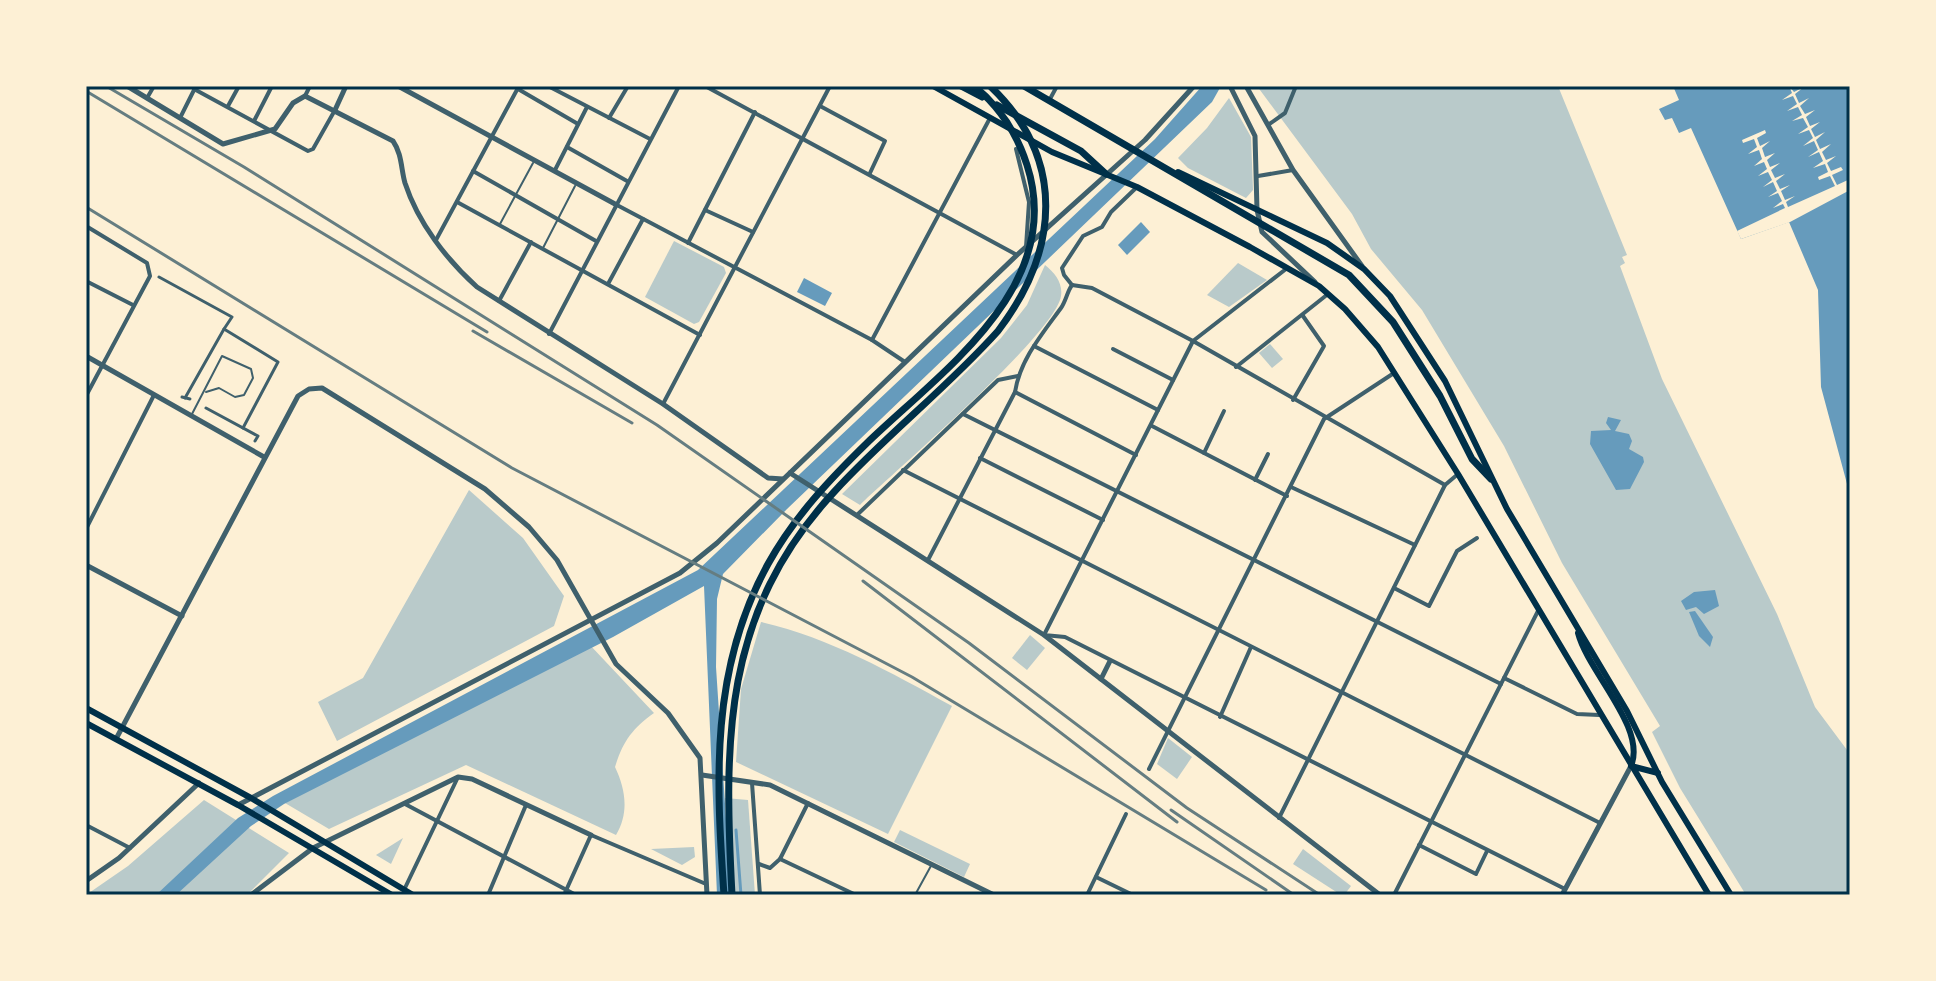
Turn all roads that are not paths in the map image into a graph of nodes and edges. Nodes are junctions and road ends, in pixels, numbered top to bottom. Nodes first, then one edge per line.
1 (127, 86) edge
2 (154, 86) edge
3 (239, 86) edge
4 (272, 86) edge
5 (310, 86) edge
6 (346, 86) edge
7 (398, 86) edge
8 (548, 86) edge
9 (628, 86) edge
10 (679, 86) edge
11 (705, 86) edge
12 (830, 86) edge
13 (933, 86) edge
14 (961, 86) edge
15 (974, 86) edge
16 (990, 86) edge
17 (1022, 86) edge
18 (1057, 86) edge
19 (1194, 86) edge
20 (1230, 86) edge
21 (1246, 86) edge
22 (1296, 86) edge
23 (195, 87) edge
24 (519, 88) edge
25 (305, 96) junction
26 (147, 98) junction
27 (1049, 102) junction
28 (228, 106) junction
29 (820, 106) junction
30 (587, 107) junction
31 (335, 110) junction
32 (755, 112) junction
33 (180, 118) junction
34 (609, 118) junction
35 (990, 118) junction
36 (254, 121) junction
37 (579, 124) junction
38 (1268, 125) junction
39 (269, 131) junction
40 (492, 135) junction
41 (804, 138) junction
42 (650, 139) junction
43 (567, 147) junction
44 (1016, 149) dead end
45 (1135, 149) junction
46 (535, 159) junction
47 (555, 170) junction
48 (1293, 170) junction
49 (473, 171) junction
50 (870, 173) junction
51 (1106, 174) junction
52 (1258, 176) junction
53 (627, 181) junction
54 (577, 183) junction
55 (1137, 187) junction
56 (516, 195) junction
57 (457, 202) junction
58 (615, 204) junction
59 (705, 210) junction
60 (1257, 210) junction
61 (941, 211) junction
62 (558, 219) junction
63 (643, 219) junction
64 (500, 225) junction
65 (86, 226) edge
66 (753, 232) junction
67 (436, 240) junction
68 (596, 241) junction
69 (531, 242) junction
70 (688, 243) junction
71 (1026, 247) junction
72 (543, 249) junction
73 (1017, 255) junction
74 (1288, 267) junction
75 (734, 268) junction
76 (1364, 269) junction
77 (582, 270) junction
78 (159, 277) dead end
79 (86, 281) edge
80 (608, 284) junction
81 (1072, 285) junction
82 (1319, 286) junction
83 (1329, 294) junction
84 (499, 301) junction
85 (133, 305) junction
86 (1303, 316) junction
87 (224, 329) junction
88 (549, 334) junction
89 (700, 335) junction
90 (872, 340) junction
91 (1193, 341) junction
92 (1034, 346) junction
93 (1113, 349) dead end
94 (86, 356) edge
95 (905, 362) junction
96 (103, 365) junction
97 (1236, 367) junction
98 (1394, 373) junction
99 (1018, 376) junction
100 (1173, 380) junction
101 (206, 392) junction
102 (1015, 392) junction
103 (154, 395) junction
104 (86, 396) edge
105 (186, 398) dead end
106 (1293, 400) junction
107 (663, 404) junction
108 (206, 408) dead end
109 (1158, 410) junction
110 (1224, 411) dead end
111 (963, 414) junction
112 (191, 415) junction
113 (1324, 419) junction
114 (1152, 426) junction
115 (243, 428) junction
116 (995, 430) junction
117 (255, 441) dead end
118 (1204, 453) junction
119 (1268, 454) dead end
120 (1136, 455) junction
121 (264, 457) junction
122 (980, 458) junction
123 (903, 470) junction
124 (790, 473) junction
125 (1458, 474) junction
126 (784, 479) junction
127 (1491, 479) junction
128 (1255, 480) junction
129 (1445, 485) junction
130 (1291, 487) junction
131 (1117, 492) junction
132 (1287, 496) junction
133 (958, 500) junction
134 (858, 514) junction
135 (1103, 520) junction
136 (86, 529) edge
137 (1477, 538) dead end
138 (1415, 545) junction
139 (928, 560) junction
140 (1253, 560) junction
141 (1082, 563) junction
142 (86, 565) edge
143 (1394, 588) junction
144 (1539, 609) junction
145 (182, 616) junction
146 (589, 617) junction
147 (1377, 623) junction
148 (1576, 624) junction
149 (1219, 630) junction
150 (1044, 635) junction
151 (1251, 647) junction
152 (1110, 661) junction
153 (1504, 678) junction
154 (1101, 679) junction
155 (1501, 684) junction
156 (1341, 694) junction
157 (1183, 699) junction
158 (86, 708) edge
159 (1599, 715) junction
160 (1220, 717) junction
161 (86, 723) edge
162 (123, 728) junction
163 (1167, 731) junction
164 (116, 739) junction
165 (1466, 755) junction
166 (1308, 760) junction
167 (1631, 766) junction
168 (1149, 769) dead end
169 (1658, 773) junction
170 (704, 775) junction
171 (458, 777) junction
172 (752, 781) junction
173 (199, 783) junction
174 (251, 798) junction
175 (809, 801) junction
176 (403, 803) junction
177 (238, 805) junction
178 (527, 805) junction
179 (1126, 814) dead end
180 (1279, 818) junction
181 (1431, 822) junction
182 (437, 823) junction
183 (1600, 823) junction
184 (86, 825) edge
185 (591, 835) junction
186 (325, 842) junction
187 (1419, 845) junction
188 (130, 848) junction
189 (313, 848) junction
190 (1487, 851) junction
191 (504, 858) junction
192 (780, 859) junction
193 (758, 864) junction
194 (932, 864) junction
195 (1096, 877) junction
196 (86, 881) edge
197 (706, 884) junction
198 (404, 890) junction
199 (1563, 892) edge
200 (565, 893) edge
201 (853, 894) edge
202 (251, 895) edge
203 (392, 895) edge
204 (413, 895) edge
205 (488, 895) edge
206 (576, 895) edge
207 (707, 895) edge
208 (724, 895) edge
209 (732, 895) edge
210 (760, 895) edge
211 (915, 895) edge
212 (994, 895) edge
213 (1087, 895) edge
214 (1133, 895) edge
215 (1380, 895) edge
216 (1394, 895) edge
217 (1709, 895) edge
218 (1731, 895) edge

1 - 26 street
2 - 26 street
3 - 28 street
4 - 36 street
5 - 25 street
6 - 31 street
7 - 40 street
8 - 30 street
9 - 34 street
10 - 42 street
11 - 32 street
12 - 29 street
13 - 35 main road
14 - 51 highway
15 - 208 highway
16 - 209 highway
17 - 27 main road
17 - 127 highway
18 - 27 street
19 - 45 street
20 - 52 street
21 - 38 street
22 - 38 street
23 - 28 street
23 - 33 street
24 - 37 street
24 - 40 street
25 - 31 street
25 - 39 street
26 - 33 street
27 - 45 main road
28 - 36 street
29 - 41 street
29 - 50 street
30 - 34 street
30 - 37 street
31 - 39 street
31 - 67 street
32 - 41 street
32 - 59 street
33 - 39 street
34 - 42 street
35 - 51 main road
35 - 61 street
36 - 39 street
37 - 43 street
38 - 48 street
40 - 46 street
40 - 49 street
41 - 50 street
41 - 66 street
42 - 53 street
43 - 47 street
43 - 53 street
44 - 71 street
45 - 51 street
45 - 60 main road
46 - 47 street
46 - 56 lane
47 - 54 street
48 - 52 street
48 - 76 street
49 - 56 street
49 - 57 street
50 - 61 street
51 - 55 main road
51 - 71 street
52 - 60 street
53 - 58 street
54 - 58 street
54 - 62 lane
55 - 74 main road
55 - 81 street
56 - 62 street
56 - 64 lane
57 - 64 street
57 - 67 street
58 - 63 street
58 - 68 street
59 - 66 street
59 - 70 street
60 - 76 main road
60 - 82 street
61 - 73 street
61 - 90 street
62 - 68 street
62 - 72 lane
63 - 70 street
63 - 80 street
64 - 69 street
65 - 85 street
66 - 75 street
67 - 84 street
68 - 77 street
69 - 72 street
69 - 84 street
70 - 75 street
71 - 73 street
72 - 77 street
73 - 95 street
74 - 82 main road
74 - 91 street
75 - 89 street
75 - 90 street
76 - 127 main road
77 - 80 street
77 - 88 street
78 - 87 street
79 - 85 street
80 - 89 street
81 - 91 street
81 - 92 street
82 - 83 main road
83 - 86 street
83 - 98 main road
84 - 88 street
85 - 96 street
86 - 97 street
86 - 106 street
87 - 105 street
87 - 115 street
88 - 107 street
89 - 107 street
90 - 95 street
91 - 97 street
91 - 100 street
92 - 99 street
92 - 109 street
93 - 100 street
94 - 96 street
95 - 124 street
96 - 103 street
96 - 104 street
97 - 106 street
98 - 113 street
98 - 125 main road
99 - 102 street
99 - 111 street
100 - 109 street
101 - 101 lane
101 - 112 lane
102 - 116 street
102 - 120 street
103 - 112 street
103 - 136 street
106 - 113 street
107 - 126 street
108 - 115 street
109 - 114 street
110 - 118 street
111 - 116 street
111 - 123 street
112 - 121 street
113 - 129 street
113 - 130 street
114 - 118 street
114 - 120 street
115 - 117 street
116 - 122 street
116 - 131 street
118 - 128 street
119 - 128 street
120 - 131 street
121 - 145 street
121 - 146 street
122 - 133 street
122 - 135 street
123 - 133 street
123 - 134 street
124 - 126 street
124 - 134 street
125 - 129 street
125 - 144 main road
126 - 146 street
127 - 148 main road
128 - 132 street
129 - 138 street
130 - 132 street
130 - 138 street
131 - 135 street
131 - 140 street
132 - 140 street
133 - 139 street
133 - 141 street
134 - 139 street
135 - 141 street
137 - 143 street
138 - 143 street
139 - 150 street
140 - 147 street
140 - 149 street
141 - 149 street
141 - 150 street
142 - 145 street
143 - 147 street
144 - 153 street
144 - 159 main road
145 - 162 street
146 - 170 street
146 - 174 street
147 - 155 street
147 - 156 street
148 - 167 main road
148 - 169 main road
149 - 151 street
149 - 157 street
150 - 152 street
150 - 154 street
151 - 156 street
151 - 160 street
152 - 154 street
152 - 157 street
153 - 155 street
153 - 159 street
154 - 163 street
155 - 165 street
156 - 165 street
156 - 166 street
157 - 160 street
157 - 163 street
158 - 162 main road
159 - 167 main road
160 - 166 street
161 - 164 main road
162 - 164 street
162 - 174 main road
163 - 168 street
163 - 180 street
164 - 173 main road
165 - 181 street
165 - 183 street
166 - 180 street
166 - 181 street
167 - 169 main road
167 - 183 street
167 - 217 main road
169 - 218 main road
170 - 172 street
170 - 197 street
171 - 176 street
171 - 178 street
171 - 182 street
172 - 175 street
172 - 193 street
173 - 177 main road
173 - 188 street
174 - 177 street
174 - 186 main road
175 - 192 street
175 - 194 street
176 - 182 street
176 - 186 street
177 - 189 main road
178 - 185 street
178 - 191 street
179 - 195 street
180 - 215 street
181 - 187 street
181 - 190 street
182 - 191 street
182 - 198 street
183 - 199 street
184 - 188 street
185 - 197 street
185 - 200 street
186 - 189 street
186 - 198 main road
187 - 190 street
187 - 216 street
188 - 196 street
189 - 202 street
189 - 203 main road
190 - 199 street
191 - 200 street
191 - 205 street
192 - 193 street
192 - 201 street
193 - 210 street
194 - 211 lane
194 - 212 street
195 - 213 street
195 - 214 street
197 - 207 street
198 - 204 main road
200 - 206 street

